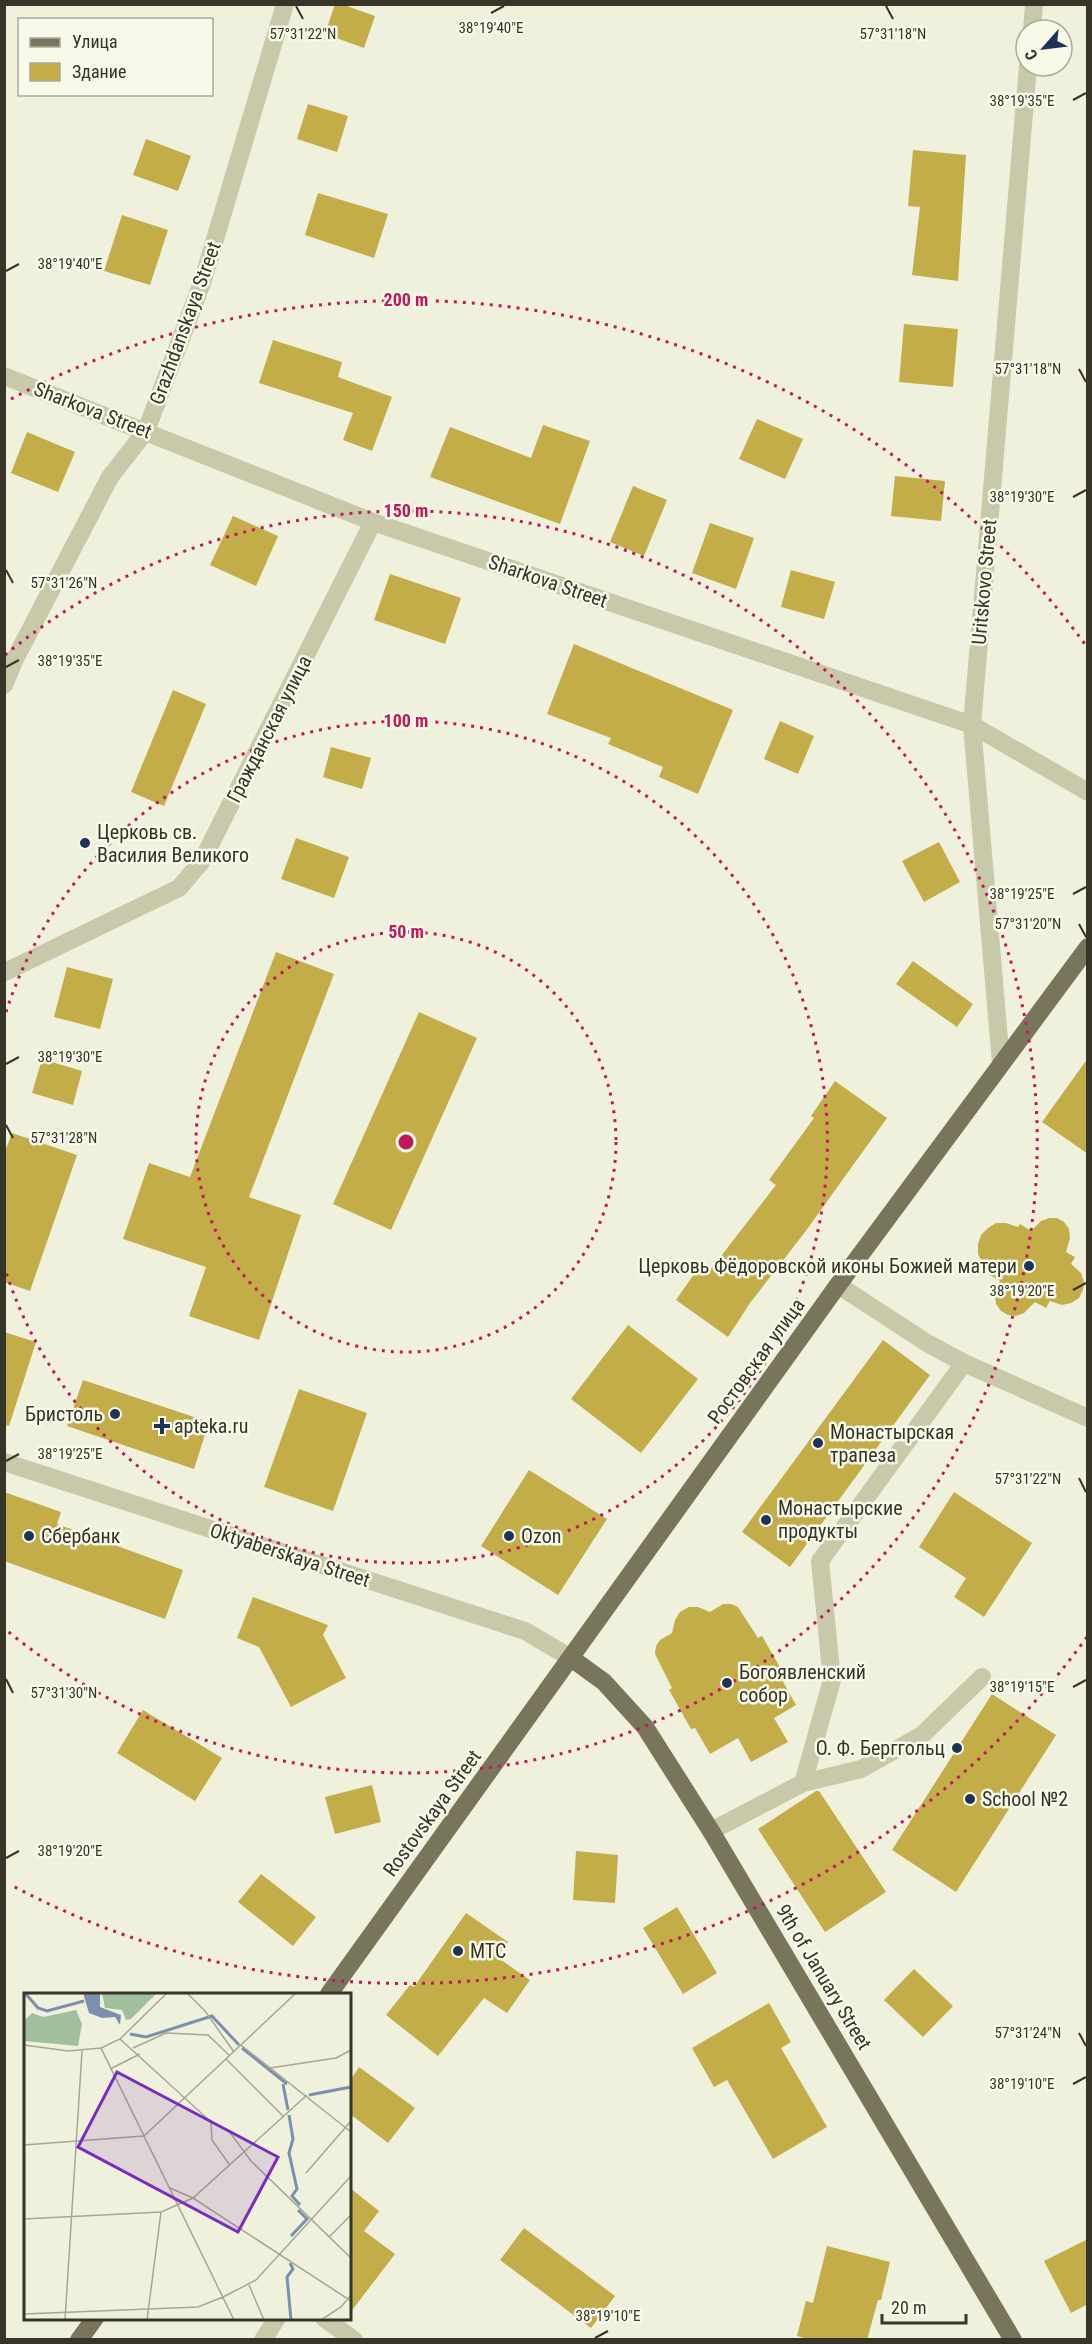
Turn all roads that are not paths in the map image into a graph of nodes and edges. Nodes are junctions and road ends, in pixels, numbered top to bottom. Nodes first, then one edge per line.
1 (285, 4) edge
2 (1027, 78) edge
3 (4, 376) edge
4 (146, 431) junction
5 (373, 522) junction
6 (4, 685) edge
7 (972, 725) junction
8 (1088, 792) edge
9 (1088, 947) edge
10 (5, 972) edge
11 (1001, 1063) junction
12 (838, 1285) junction
13 (964, 1363) junction
14 (1088, 1418) edge
15 (4, 1462) edge
16 (571, 1658) junction
17 (982, 1677) dead end
18 (803, 1783) junction
19 (711, 1831) junction
20 (330, 1993) edge
21 (94, 2320) edge
22 (277, 2320) edge
23 (325, 2320) edge
24 (80, 2340) edge
25 (263, 2340) edge
26 (354, 2340) edge
27 (1013, 2340) edge

1 - 4 street, Grazhdanskaya Street
2 - 7 street, Uritskovo Street
3 - 4 street, Sharkova Street
4 - 5 street, Sharkova Street
4 - 6 street, Grazhdanskaya Street
5 - 7 street, Sharkova Street
5 - 10 street, Гражданская улица
7 - 8 street, Sharkova Street
7 - 11 street, Uritskovo Street
9 - 11 main road, Ростовская улица
11 - 12 main road, Ростовская улица
12 - 13 street
12 - 16 main road, Ростовская улица
13 - 14 street
13 - 18 street
15 - 16 street, Oktyaberskaya Street
16 - 19 main road, 9th of January Street
16 - 20 main road, Rostovskaya Street
17 - 18 street
18 - 19 street
19 - 27 main road, 9th of January Street
21 - 24 main road
22 - 25 street
23 - 26 street

